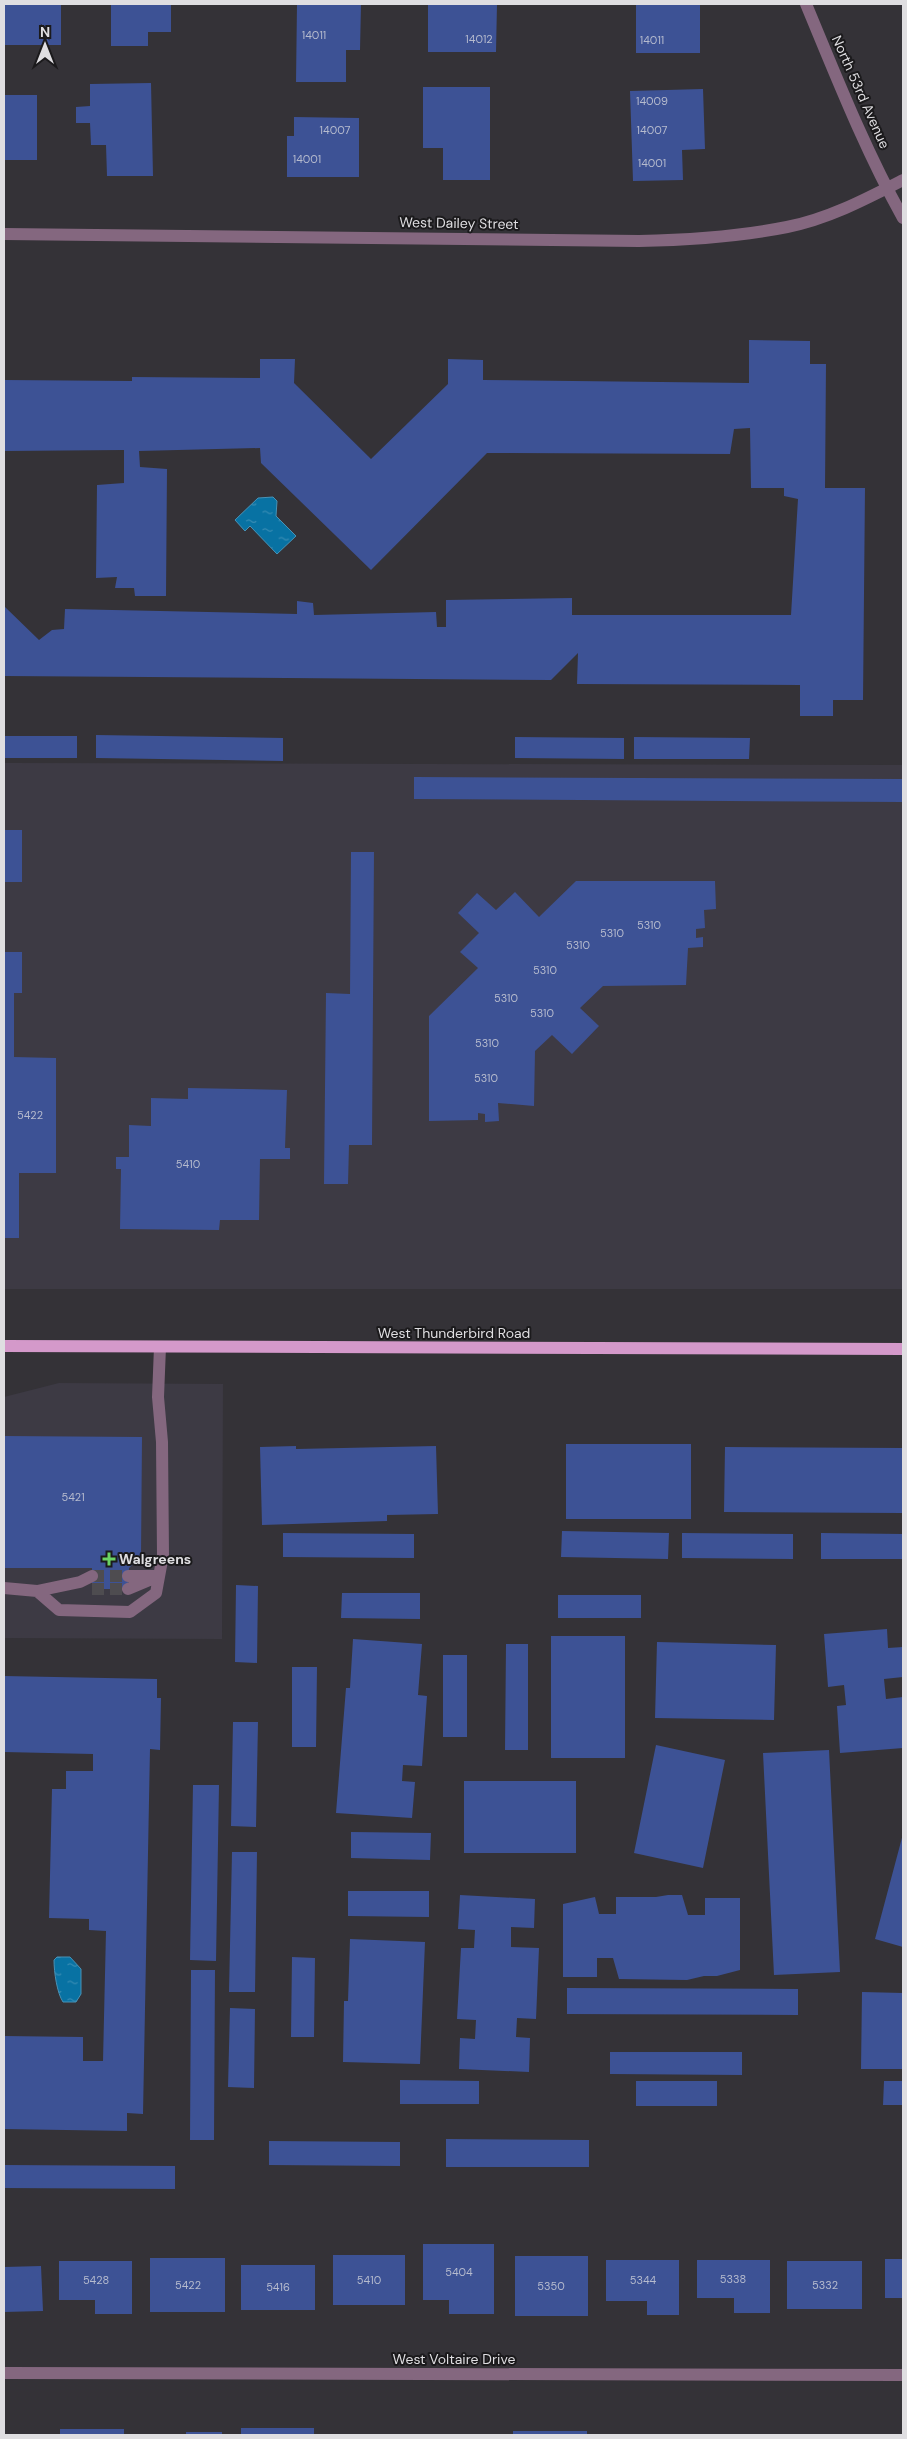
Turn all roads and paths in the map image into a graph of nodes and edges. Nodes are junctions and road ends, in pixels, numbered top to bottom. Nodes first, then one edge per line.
1 (806, 4) edge
2 (903, 180) edge
3 (887, 189) junction
4 (903, 218) edge
5 (4, 234) edge
6 (4, 1346) edge
7 (160, 1346) junction
8 (903, 1349) edge
9 (92, 1576) tunnel mouth
10 (128, 1576) tunnel mouth
11 (160, 1576) junction
12 (80, 1582) junction
13 (4, 1588) edge
14 (92, 1589) tunnel mouth
15 (128, 1589) tunnel mouth
16 (37, 1591) junction
17 (4, 2373) edge
18 (903, 2375) edge

1 - 3 street, North 53rd Avenue
2 - 3 street, West Dailey Street
3 - 4 street, North 53rd Avenue
3 - 5 street, West Dailey Street
6 - 7 main road, West Thunderbird Road
7 - 8 main road, West Thunderbird Road
7 - 11 street
9 - 12 street
10 - 11 street
11 - 15 street
11 - 16 street
12 - 14 street
12 - 16 street
13 - 16 street
17 - 18 street, West Voltaire Drive

